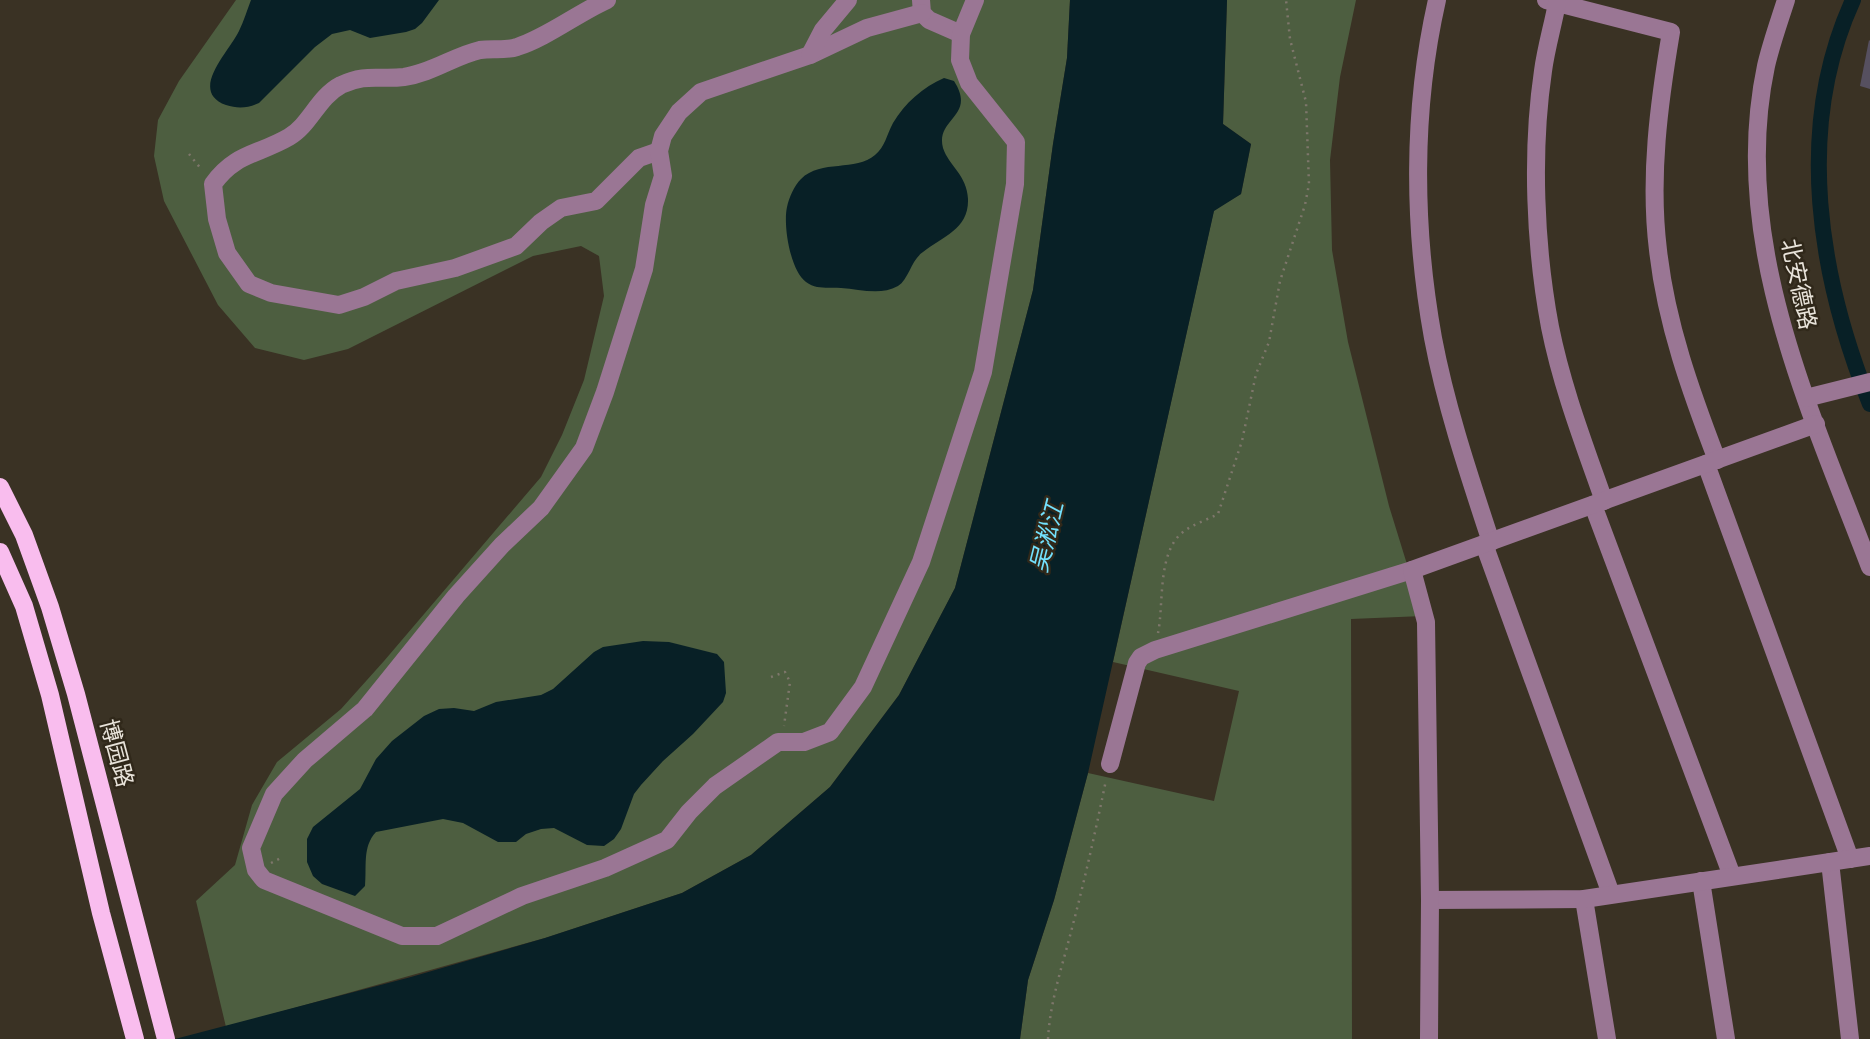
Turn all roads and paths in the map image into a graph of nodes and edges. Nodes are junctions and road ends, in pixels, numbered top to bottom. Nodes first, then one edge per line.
1 (607, 0) edge
2 (848, 0) edge
3 (975, 0) edge
4 (1286, 0) edge
5 (1437, 0) edge
6 (1786, 0) edge
7 (1552, 1) edge
8 (921, 6) edge
9 (961, 34) junction
10 (810, 55) junction
11 (659, 152) junction
12 (189, 154) dead end
13 (213, 184) junction
14 (1870, 382) edge
15 (1806, 398) junction
16 (1816, 424) junction
17 (1711, 462) junction
18 (0, 487) edge
19 (1599, 503) junction
20 (1488, 543) junction
21 (0, 552) edge
22 (1870, 567) edge
23 (1412, 570) junction
24 (1155, 650) junction
25 (771, 677) dead end
26 (778, 742) junction
27 (1110, 764) joint
28 (1870, 856) edge
29 (1850, 859) junction
30 (1830, 862) junction
31 (1732, 876) junction
32 (1701, 881) junction
33 (1611, 894) junction
34 (1584, 899) junction
35 (1430, 900) junction
36 (135, 1039) edge
37 (166, 1039) edge
38 (1048, 1039) edge
39 (1429, 1039) edge
40 (1607, 1039) edge
41 (1726, 1039) edge
42 (1850, 1039) edge

1 - 13 street
2 - 10 street
3 - 9 street
4 - 24 path
5 - 20 street
6 - 15 street, 北安德路
7 - 17 street
7 - 19 street
8 - 9 street
8 - 10 street
9 - 26 street
10 - 11 street
11 - 13 street
11 - 26 street
12 - 13 path
14 - 15 street
15 - 16 street, 北安德路
16 - 17 street
16 - 22 street, 北安德路
17 - 19 street
17 - 29 street
18 - 37 main road, 博园路
19 - 20 street
19 - 31 street
20 - 23 street
20 - 33 street
21 - 36 main road
23 - 24 street
23 - 35 street
24 - 27 street
25 - 26 path
27 - 38 path
28 - 29 street
29 - 30 street
30 - 31 street
30 - 42 street
31 - 32 street
32 - 33 street
32 - 41 street
33 - 34 street
34 - 35 street
34 - 40 street
35 - 39 street

